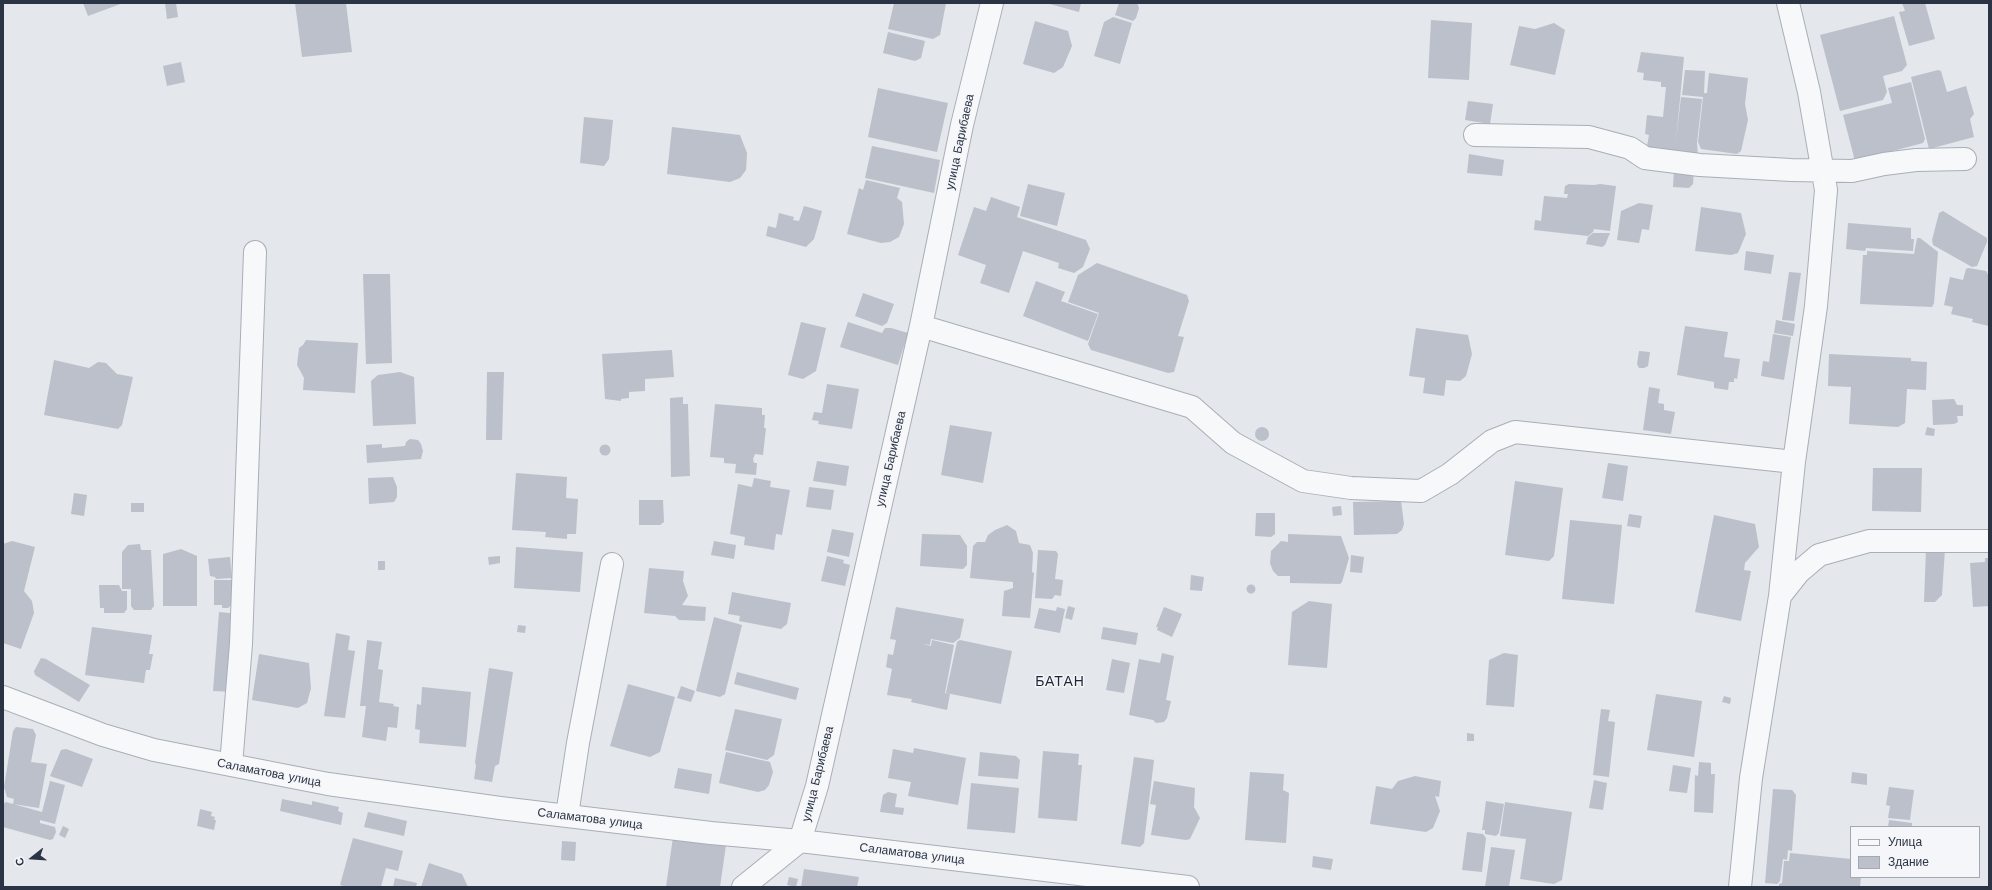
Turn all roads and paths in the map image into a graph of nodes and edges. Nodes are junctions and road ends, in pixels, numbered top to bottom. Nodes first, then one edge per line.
1 (992, 3) edge
2 (1788, 3) edge
3 (1475, 135) dead end
4 (1965, 159) dead end
5 (1822, 170) junction
6 (255, 252) dead end
7 (921, 326) junction
8 (1794, 462) junction
9 (1989, 542) edge
10 (612, 564) dead end
11 (1780, 596) junction
12 (3, 698) edge
13 (231, 765) junction
14 (567, 815) junction
15 (800, 841) junction
16 (743, 887) edge
17 (1188, 887) edge
18 (1740, 887) edge

1 - 7 street, улица Барибаева
2 - 5 street
3 - 5 street
4 - 5 street
5 - 8 street
6 - 13 street
7 - 8 street
7 - 15 street, улица Барибаева
8 - 11 street
9 - 11 street
10 - 14 street
11 - 18 street
12 - 13 street, Саламатова улица
13 - 14 street, Саламатова улица
14 - 15 street, Саламатова улица
15 - 16 street
15 - 17 street, Саламатова улица

